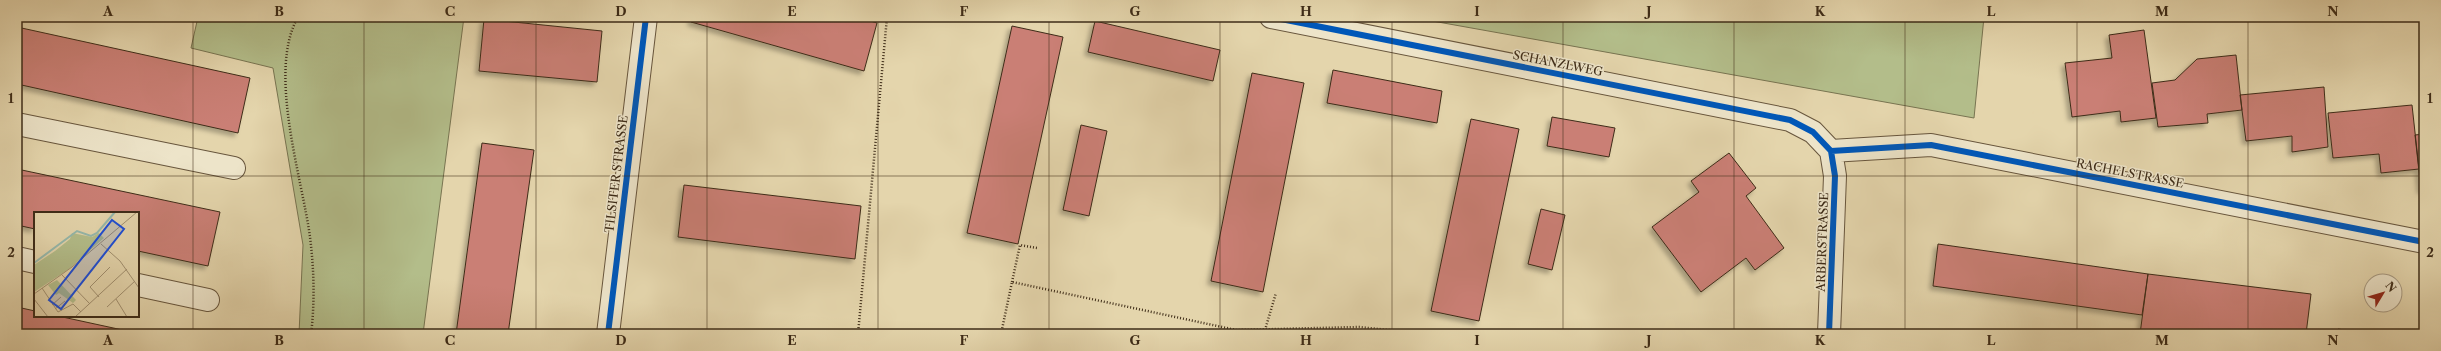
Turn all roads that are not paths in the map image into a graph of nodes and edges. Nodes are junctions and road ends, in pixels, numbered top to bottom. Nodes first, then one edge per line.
1 (646, 17) edge
2 (1271, 17) edge
3 (17, 124) edge
4 (1831, 151) junction
5 (234, 168) dead end
6 (2424, 242) edge
7 (17, 258) edge
8 (34, 262) edge
9 (139, 285) edge
10 (208, 300) dead end
11 (608, 334) edge
12 (1829, 334) edge

1 - 11 street, TILSITER STRASSE
2 - 4 street, SCHANZLWEG
3 - 5 street
4 - 6 street, RACHELSTRASSE
4 - 12 street, ARBERSTRASSE
7 - 8 street
9 - 10 street

